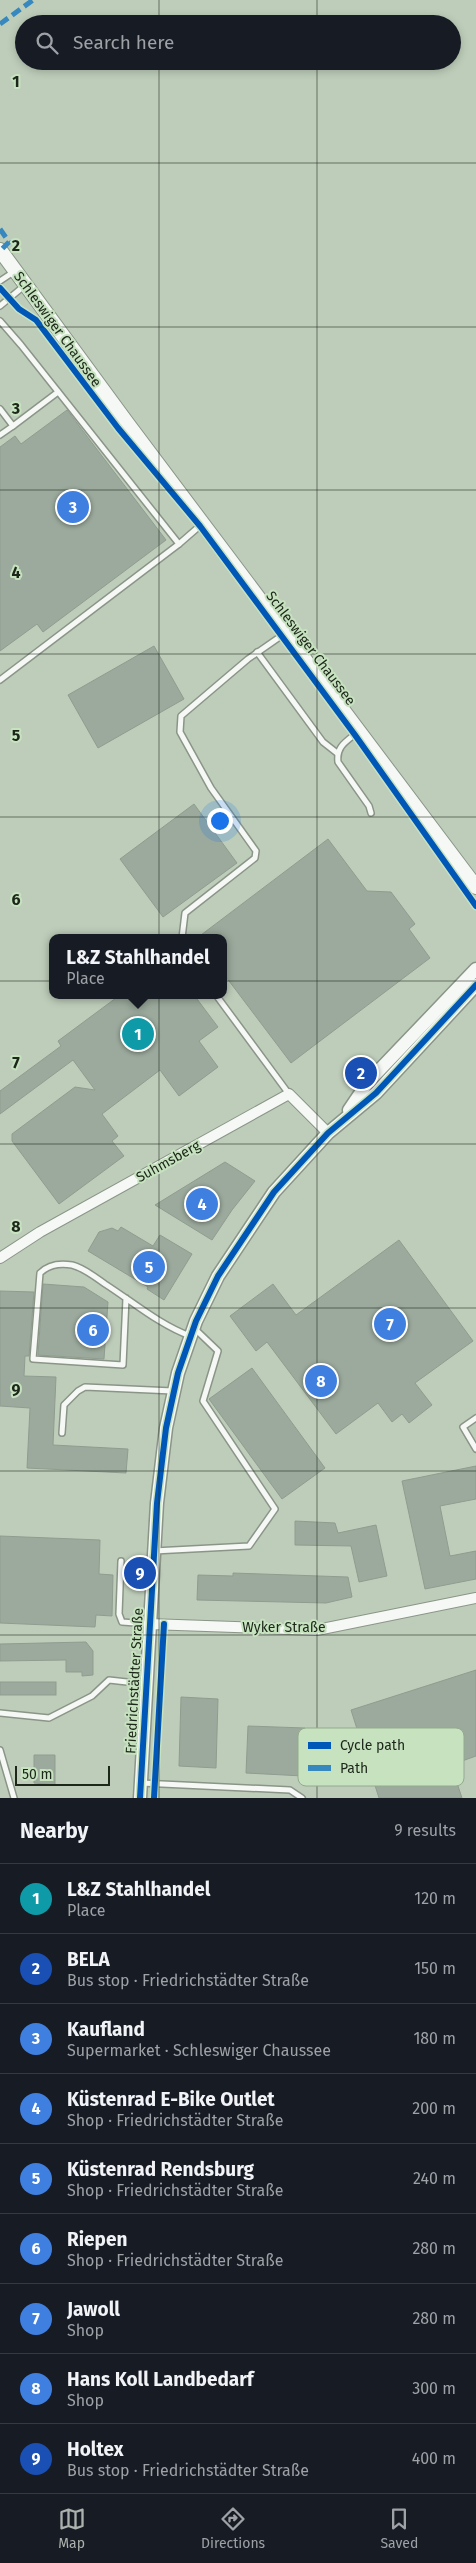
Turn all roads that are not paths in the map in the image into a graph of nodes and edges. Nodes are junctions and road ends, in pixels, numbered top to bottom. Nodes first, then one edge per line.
1 (0, 250) edge
2 (15, 271) junction
3 (0, 281) edge
4 (26, 285) junction
5 (0, 306) edge
6 (0, 321) edge
7 (58, 392) junction
8 (0, 409) edge
9 (12, 426) junction
10 (0, 435) edge
11 (202, 524) junction
12 (179, 544) junction
13 (285, 633) junction
14 (257, 652) junction
15 (0, 680) edge
16 (359, 732) junction
17 (337, 753) junction
18 (371, 813) dead end
19 (476, 887) edge
20 (182, 934) edge
21 (476, 969) edge
22 (476, 985) edge
23 (219, 999) edge
24 (289, 1094) junction
25 (342, 1120) junction
26 (328, 1133) junction
27 (1, 1254) edge
28 (126, 1298) junction
29 (192, 1332) junction
30 (174, 1391) junction
31 (476, 1418) edge
32 (62, 1433) dead end
33 (476, 1448) edge
34 (154, 1551) junction
35 (121, 1561) dead end
36 (476, 1598) edge
37 (149, 1624) junction
38 (146, 1684) junction
39 (0, 1713) edge
40 (0, 1750) edge
41 (141, 1783) junction
42 (14, 1798) edge
43 (140, 1798) edge
44 (302, 1798) edge

1 - 2 main road, Schleswiger Chaussee
2 - 3 lane
2 - 4 main road, Schleswiger Chaussee
4 - 5 lane
4 - 11 main road, Schleswiger Chaussee
6 - 7 lane
7 - 9 lane
7 - 12 lane
8 - 9 lane
9 - 10 lane
11 - 12 lane
11 - 13 main road, Schleswiger Chaussee
12 - 15 lane
13 - 14 lane
13 - 16 main road, Schleswiger Chaussee
14 - 17 lane
14 - 20 lane
16 - 17 lane
16 - 19 main road, Schleswiger Chaussee
17 - 18 lane
21 - 25 street, Friedrichstädter Straße
22 - 25 street, Friedrichstädter Straße
23 - 24 lane
24 - 26 street
24 - 27 street, Suhmsberg
25 - 26 street, Friedrichstädter Straße
26 - 29 street, Friedrichstädter Straße
28 - 28 lane
28 - 29 lane
29 - 30 street, Friedrichstädter Straße
29 - 34 lane
30 - 32 lane
30 - 34 street, Friedrichstädter Straße
31 - 33 lane
34 - 37 street, Friedrichstädter Straße
35 - 37 lane
36 - 37 street, Wyker Straße
37 - 38 street, Friedrichstädter Straße
38 - 39 lane
38 - 41 street, Friedrichstädter Straße
40 - 42 lane
41 - 43 street, Friedrichstädter Straße
41 - 44 lane

